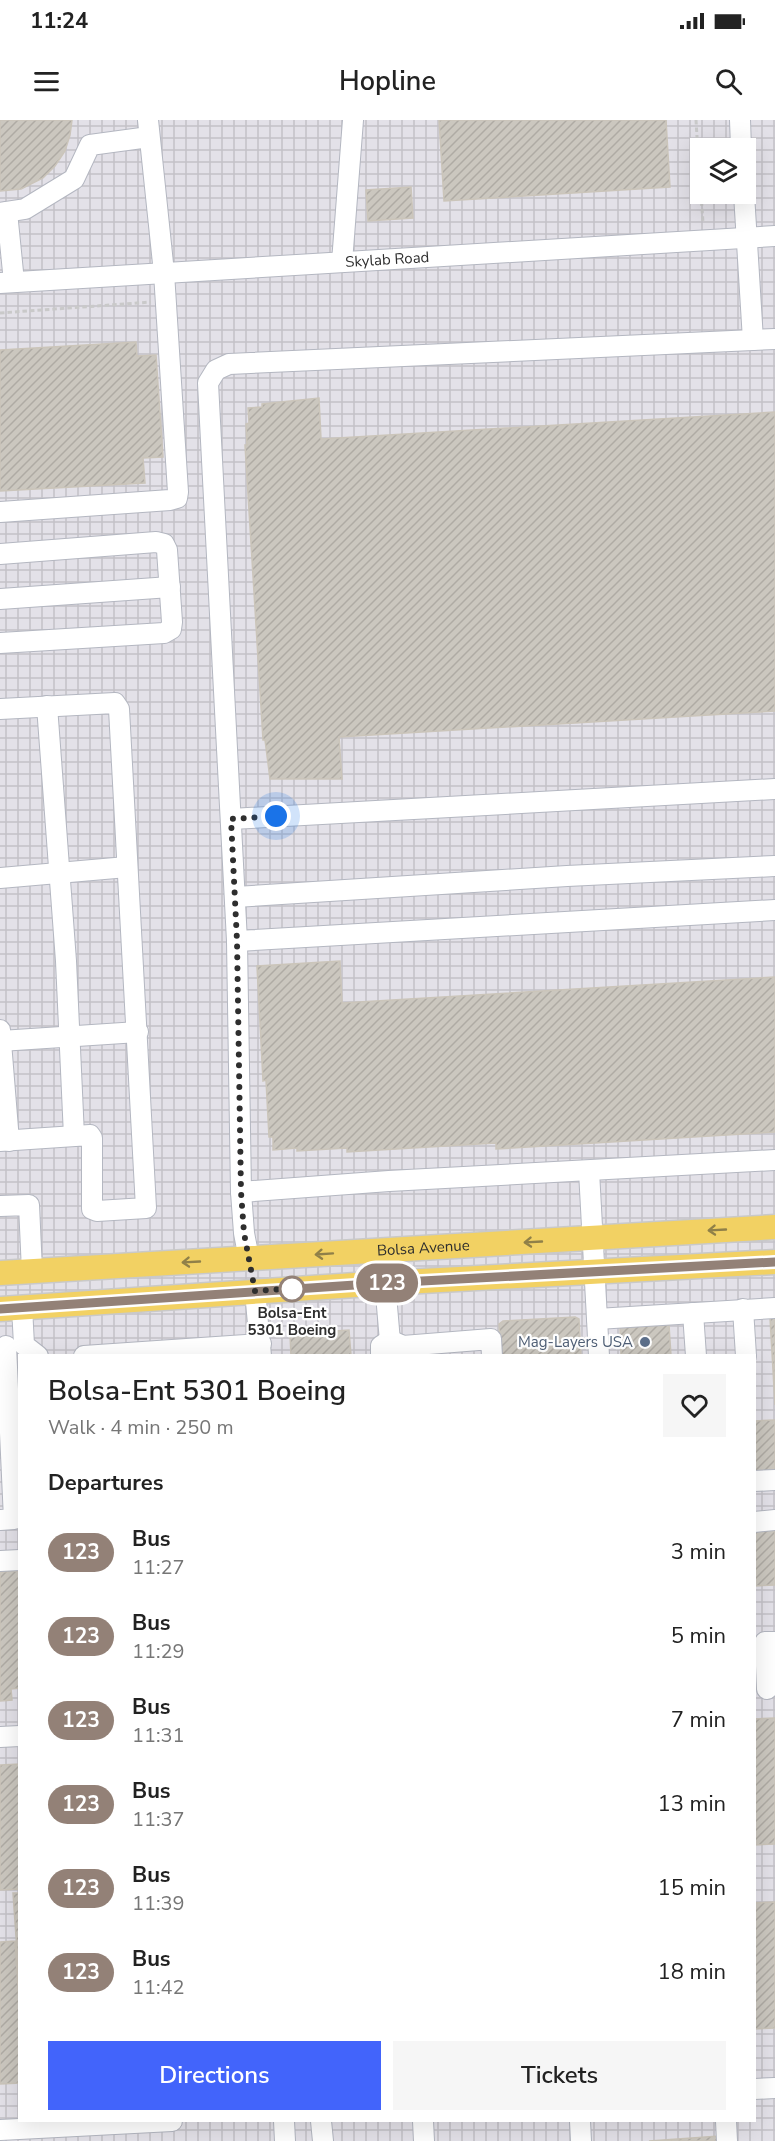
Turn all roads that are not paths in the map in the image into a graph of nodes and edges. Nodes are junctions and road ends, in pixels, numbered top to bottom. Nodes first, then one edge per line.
1 (353, 120) edge
2 (740, 120) edge
3 (149, 129) edge
4 (741, 138) edge
5 (744, 204) edge
6 (4, 212) edge
7 (775, 236) edge
8 (746, 237) junction
9 (342, 262) junction
10 (164, 273) junction
11 (7, 283) edge
12 (775, 339) edge
13 (753, 340) junction
14 (0, 512) edge
15 (0, 554) edge
16 (170, 587) junction
17 (0, 598) edge
18 (0, 643) edge
19 (48, 706) junction
20 (0, 709) edge
21 (775, 789) edge
22 (231, 819) junction
23 (775, 866) edge
24 (127, 867) junction
25 (58, 872) junction
26 (0, 878) edge
27 (235, 897) junction
28 (775, 910) edge
29 (237, 941) junction
30 (0, 1028) edge
31 (138, 1032) junction
32 (70, 1036) junction
33 (0, 1041) edge
34 (74, 1136) junction
35 (4, 1141) edge
36 (775, 1160) edge
37 (589, 1171) junction
38 (241, 1192) junction
39 (0, 1206) edge
40 (775, 1227) edge
41 (591, 1238) junction
42 (249, 1259) junction
43 (775, 1262) edge
44 (32, 1271) junction
45 (593, 1271) junction
46 (0, 1273) edge
47 (385, 1283) junction
48 (255, 1291) junction
49 (11, 1308) edge
50 (775, 1308) edge
51 (743, 1309) junction
52 (693, 1313) junction
53 (597, 1319) junction
54 (17, 1348) edge
55 (261, 1350) edge
56 (231, 1351) edge
57 (388, 1351) edge
58 (143, 1354) edge
59 (492, 1354) edge
60 (599, 1354) edge
61 (696, 1354) edge
62 (746, 1354) edge
63 (775, 1480) edge
64 (756, 1481) edge
65 (0, 1520) edge
66 (775, 1520) edge
67 (756, 1522) edge
68 (18, 1560) edge
69 (0, 1561) edge
70 (775, 1642) edge
71 (766, 1689) edge
72 (18, 1736) edge
73 (0, 1737) edge
74 (775, 2088) edge
75 (756, 2089) edge
76 (131, 2122) edge
77 (284, 2122) edge
78 (321, 2122) edge
79 (423, 2122) edge
80 (580, 2122) edge
81 (726, 2122) edge
82 (0, 2130) edge
83 (285, 2141) edge
84 (323, 2141) edge
85 (424, 2141) edge
86 (581, 2141) edge
87 (727, 2141) edge

1 - 9 street
2 - 4 street
3 - 6 street
3 - 10 street
5 - 8 street
6 - 11 street
7 - 8 street, Skylab Road
8 - 9 street, Skylab Road
8 - 13 street
9 - 10 street, Skylab Road
10 - 11 street, Skylab Road
10 - 14 street
12 - 13 street
13 - 22 street
15 - 16 street
16 - 17 street
16 - 18 street
19 - 20 street
19 - 24 street
19 - 25 street
21 - 22 street
22 - 27 street
23 - 27 street
24 - 25 street
24 - 31 street
25 - 26 street
25 - 32 street
27 - 29 street
28 - 29 street
29 - 38 street
30 - 33 street
31 - 32 street
31 - 34 street
32 - 33 street
32 - 34 street
33 - 35 street
34 - 35 street
36 - 37 street
37 - 38 street
37 - 41 street
38 - 42 street
39 - 44 street
40 -> 41 main road, Bolsa Avenue
41 -> 42 main road, Bolsa Avenue
41 - 45 street
42 -> 44 main road, Bolsa Avenue
42 - 48 main road
43 - 45 main road
44 - 46 main road, Bolsa Avenue
45 - 47 main road
45 - 53 street
47 - 48 main road
47 - 57 street
48 - 49 main road
48 - 55 street
49 - 54 street
50 - 51 street
51 - 52 street
51 - 62 street
52 - 53 street
52 - 61 street
53 - 60 street
54 - 65 street
55 - 56 street
56 - 58 street
57 - 59 street
63 - 64 street
66 - 67 street
68 - 69 street
70 - 71 street
72 - 73 street
74 - 75 street
76 - 82 street
77 - 83 street
78 - 84 street
79 - 85 street
80 - 86 street
81 - 87 street

